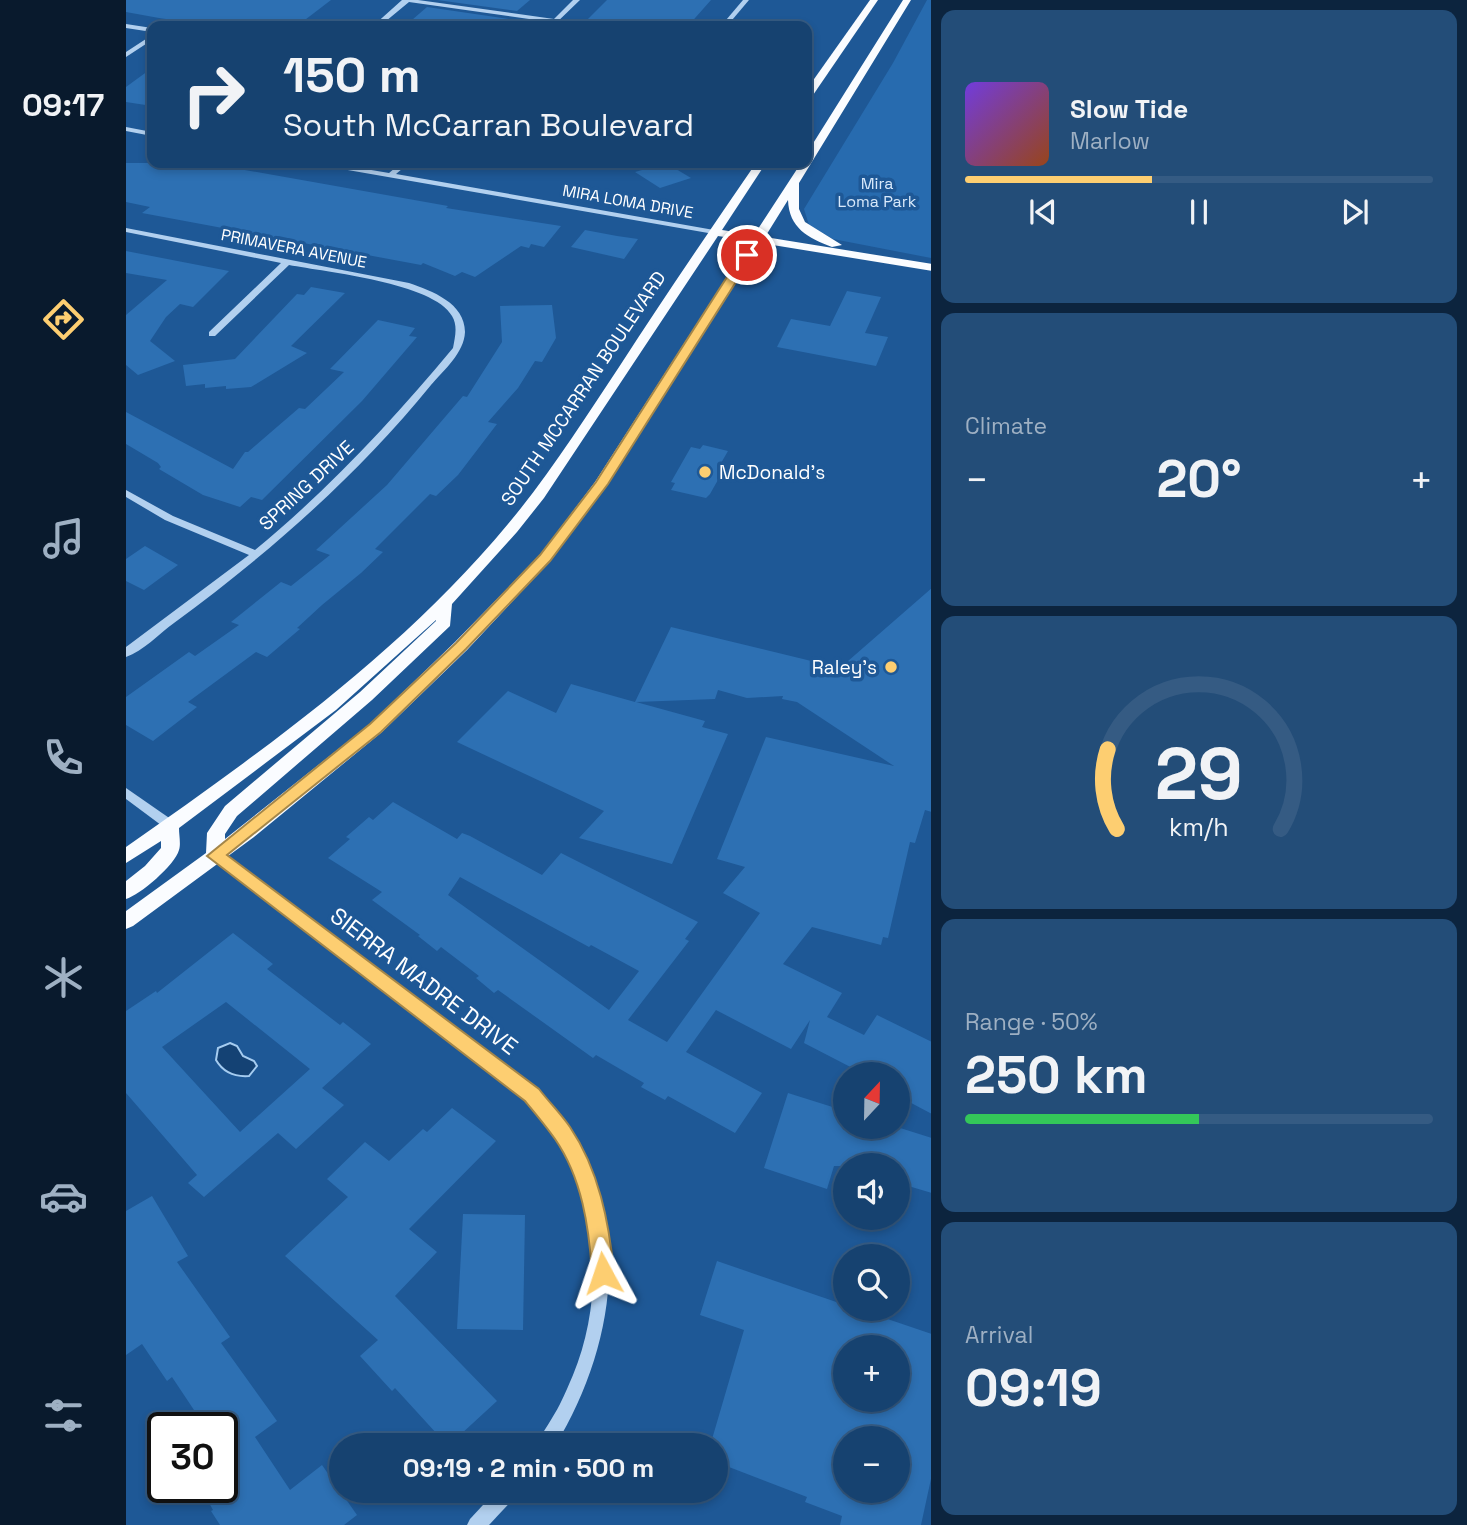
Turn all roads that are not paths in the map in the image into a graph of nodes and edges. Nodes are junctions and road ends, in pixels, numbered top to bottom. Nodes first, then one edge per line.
1 (407, 0) edge
2 (578, 0) edge
3 (746, 0) edge
4 (874, 0) edge
5 (907, 0) edge
6 (382, 21) edge
7 (534, 21) edge
8 (555, 21) edge
9 (727, 21) edge
10 (126, 26) edge
11 (147, 29) edge
12 (147, 40) edge
13 (126, 55) edge
14 (812, 89) edge
15 (126, 129) edge
16 (147, 133) edge
17 (812, 152) edge
18 (349, 168) edge
19 (399, 168) edge
20 (758, 168) edge
21 (802, 168) edge
22 (391, 175) junction
23 (796, 178) junction
24 (126, 230) edge
25 (714, 232) junction
26 (757, 239) junction
27 (876, 259) junction
28 (288, 261) junction
29 (931, 268) edge
30 (452, 308) joint
31 (212, 334) dead end
32 (126, 493) edge
33 (257, 554) junction
34 (444, 603) junction
35 (126, 653) edge
36 (126, 792) edge
37 (170, 825) junction
38 (126, 856) edge
39 (215, 856) junction
40 (126, 892) edge
41 (126, 921) edge
42 (552, 1433) edge
43 (497, 1503) edge
44 (476, 1525) edge

1 - 6 street
1 - 7 street
2 - 8 street
3 - 9 street
4 - 14 main road
5 - 17 main road
10 - 11 street
12 - 13 street
15 - 16 street
18 - 22 street, MIRA LOMA DRIVE
19 - 22 street
20 - 25 main road, SOUTH MCCARRAN BOULEVARD
21 - 23 main road
22 - 25 street, MIRA LOMA DRIVE
23 - 26 main road
23 - 27 main road
24 - 28 street, PRIMAVERA AVENUE
25 - 26 main road, MIRA LOMA DRIVE
25 - 34 main road, SOUTH MCCARRAN BOULEVARD
26 - 27 main road, MIRA LOMA DRIVE
26 - 39 main road
27 - 29 main road, MIRA LOMA DRIVE
28 - 30 street, PRIMAVERA AVENUE
28 - 31 street
30 - 33 street, SPRING DRIVE
32 - 33 street
33 - 35 street, SPRING DRIVE
34 - 37 main road, SOUTH MCCARRAN BOULEVARD
34 - 39 main road
36 - 37 street
37 - 38 main road, SOUTH MCCARRAN BOULEVARD
37 - 40 main road
39 - 41 main road
39 - 42 street, SIERRA MADRE DRIVE
43 - 44 street

